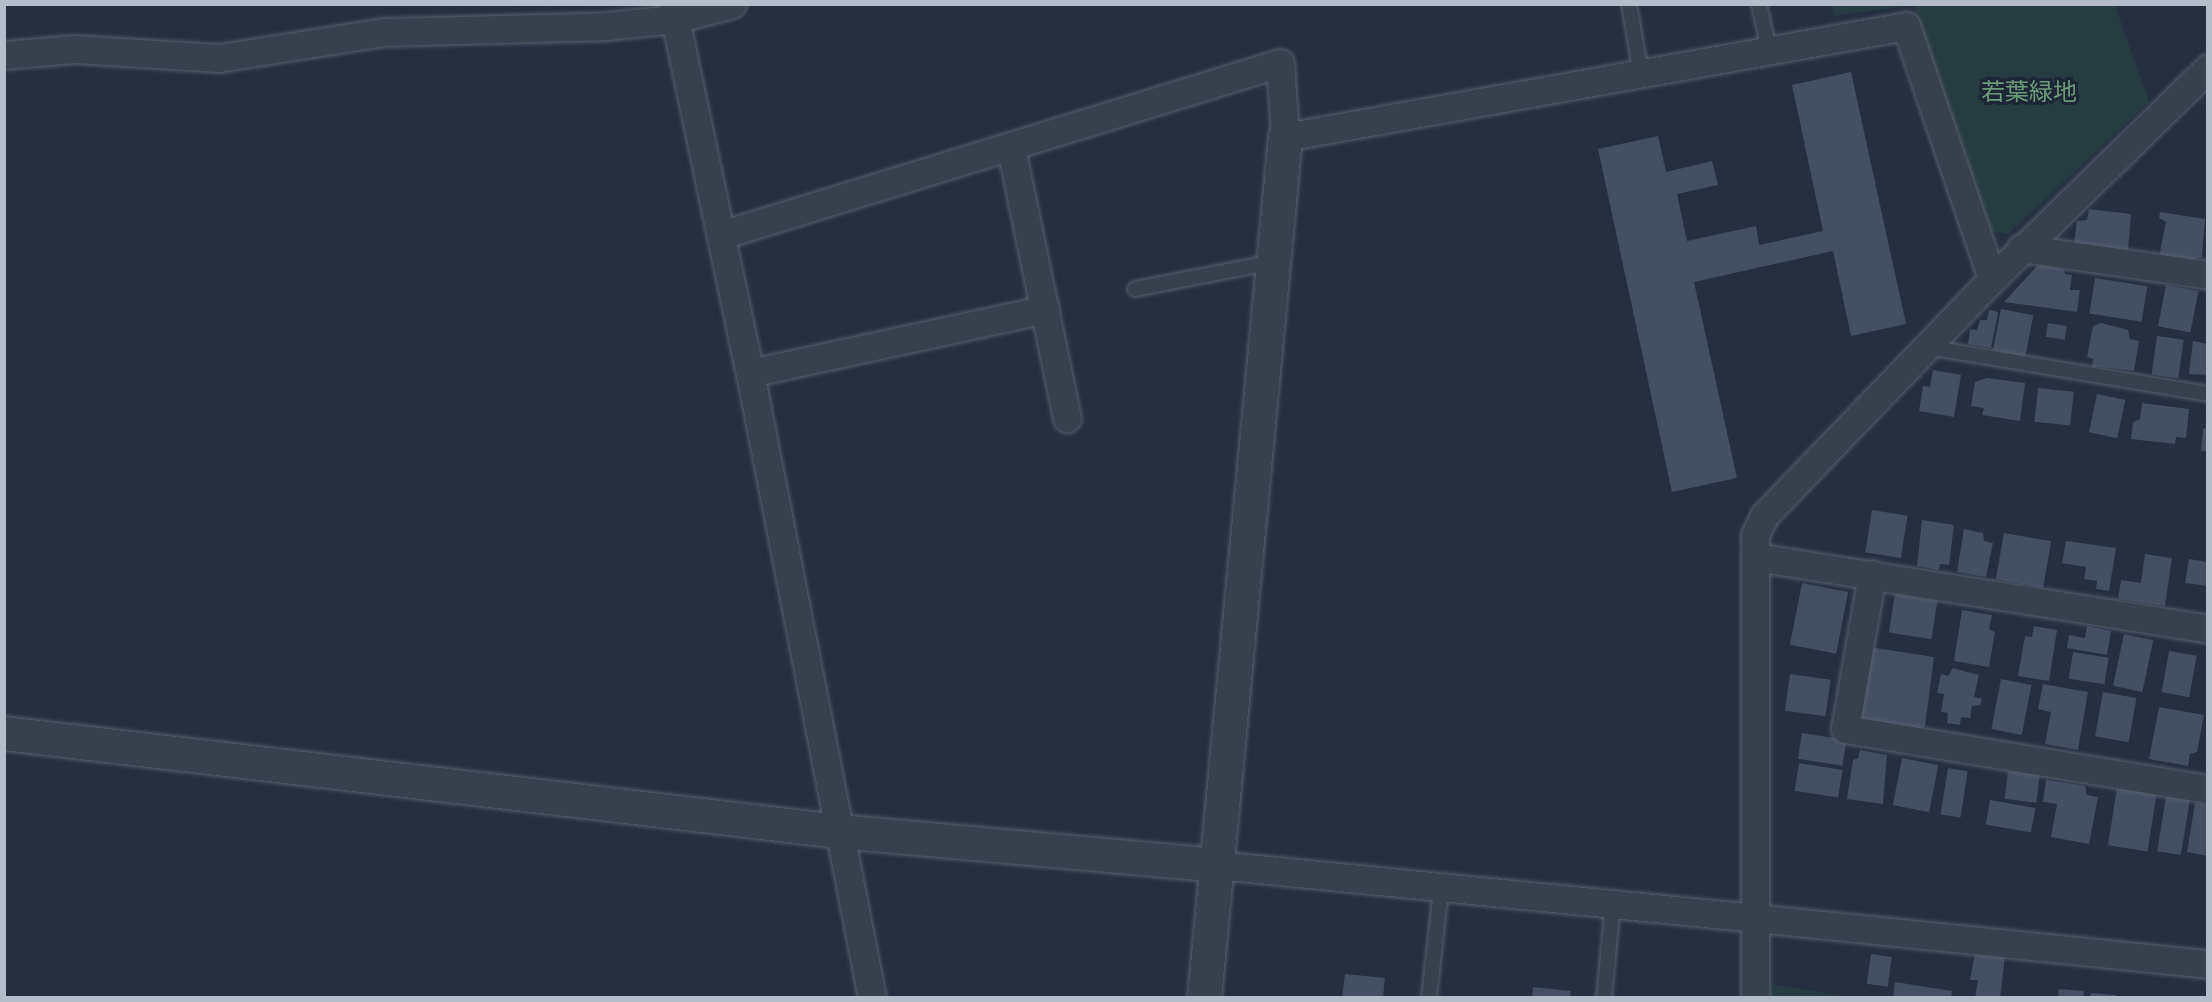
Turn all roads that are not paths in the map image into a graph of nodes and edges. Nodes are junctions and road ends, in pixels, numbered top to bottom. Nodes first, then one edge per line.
1 (732, 4) edge
2 (1629, 4) edge
3 (1759, 4) edge
4 (674, 12) edge
5 (1769, 51) junction
6 (4, 55) edge
7 (2208, 68) edge
8 (1641, 74) junction
9 (1285, 137) junction
10 (1011, 148) junction
11 (721, 235) junction
12 (2021, 248) junction
13 (1274, 262) junction
14 (2208, 275) edge
15 (1992, 279) junction
16 (1135, 289) dead end
17 (1045, 309) junction
18 (1927, 347) junction
19 (750, 373) junction
20 (2208, 394) edge
21 (1066, 418) dead end
22 (1755, 557) junction
23 (1872, 574) junction
24 (2208, 629) edge
25 (4, 733) edge
26 (2208, 789) edge
27 (838, 831) junction
28 (1217, 865) junction
29 (1441, 889) junction
30 (1613, 903) junction
31 (1755, 918) junction
32 (2208, 964) edge
33 (872, 998) edge
34 (1204, 998) edge
35 (1430, 998) edge
36 (1604, 998) edge
37 (1755, 998) edge

1 - 4 street
2 - 8 lane
3 - 5 lane
4 - 6 street
4 - 11 street
5 - 8 street
5 - 15 street
7 - 12 street
8 - 9 street
9 - 10 street
9 - 13 street
10 - 11 street
10 - 17 street
11 - 19 street
12 - 14 street
12 - 15 street
13 - 16 lane
13 - 28 street
15 - 18 street
17 - 19 street
17 - 21 street
18 - 20 lane
18 - 22 street
19 - 27 street
22 - 23 street
22 - 31 street
23 - 24 street
23 - 26 street
25 - 27 street
27 - 28 street
27 - 33 street
28 - 29 street
28 - 34 street
29 - 30 street
29 - 35 lane
30 - 31 street
30 - 36 lane
31 - 32 street
31 - 37 street

